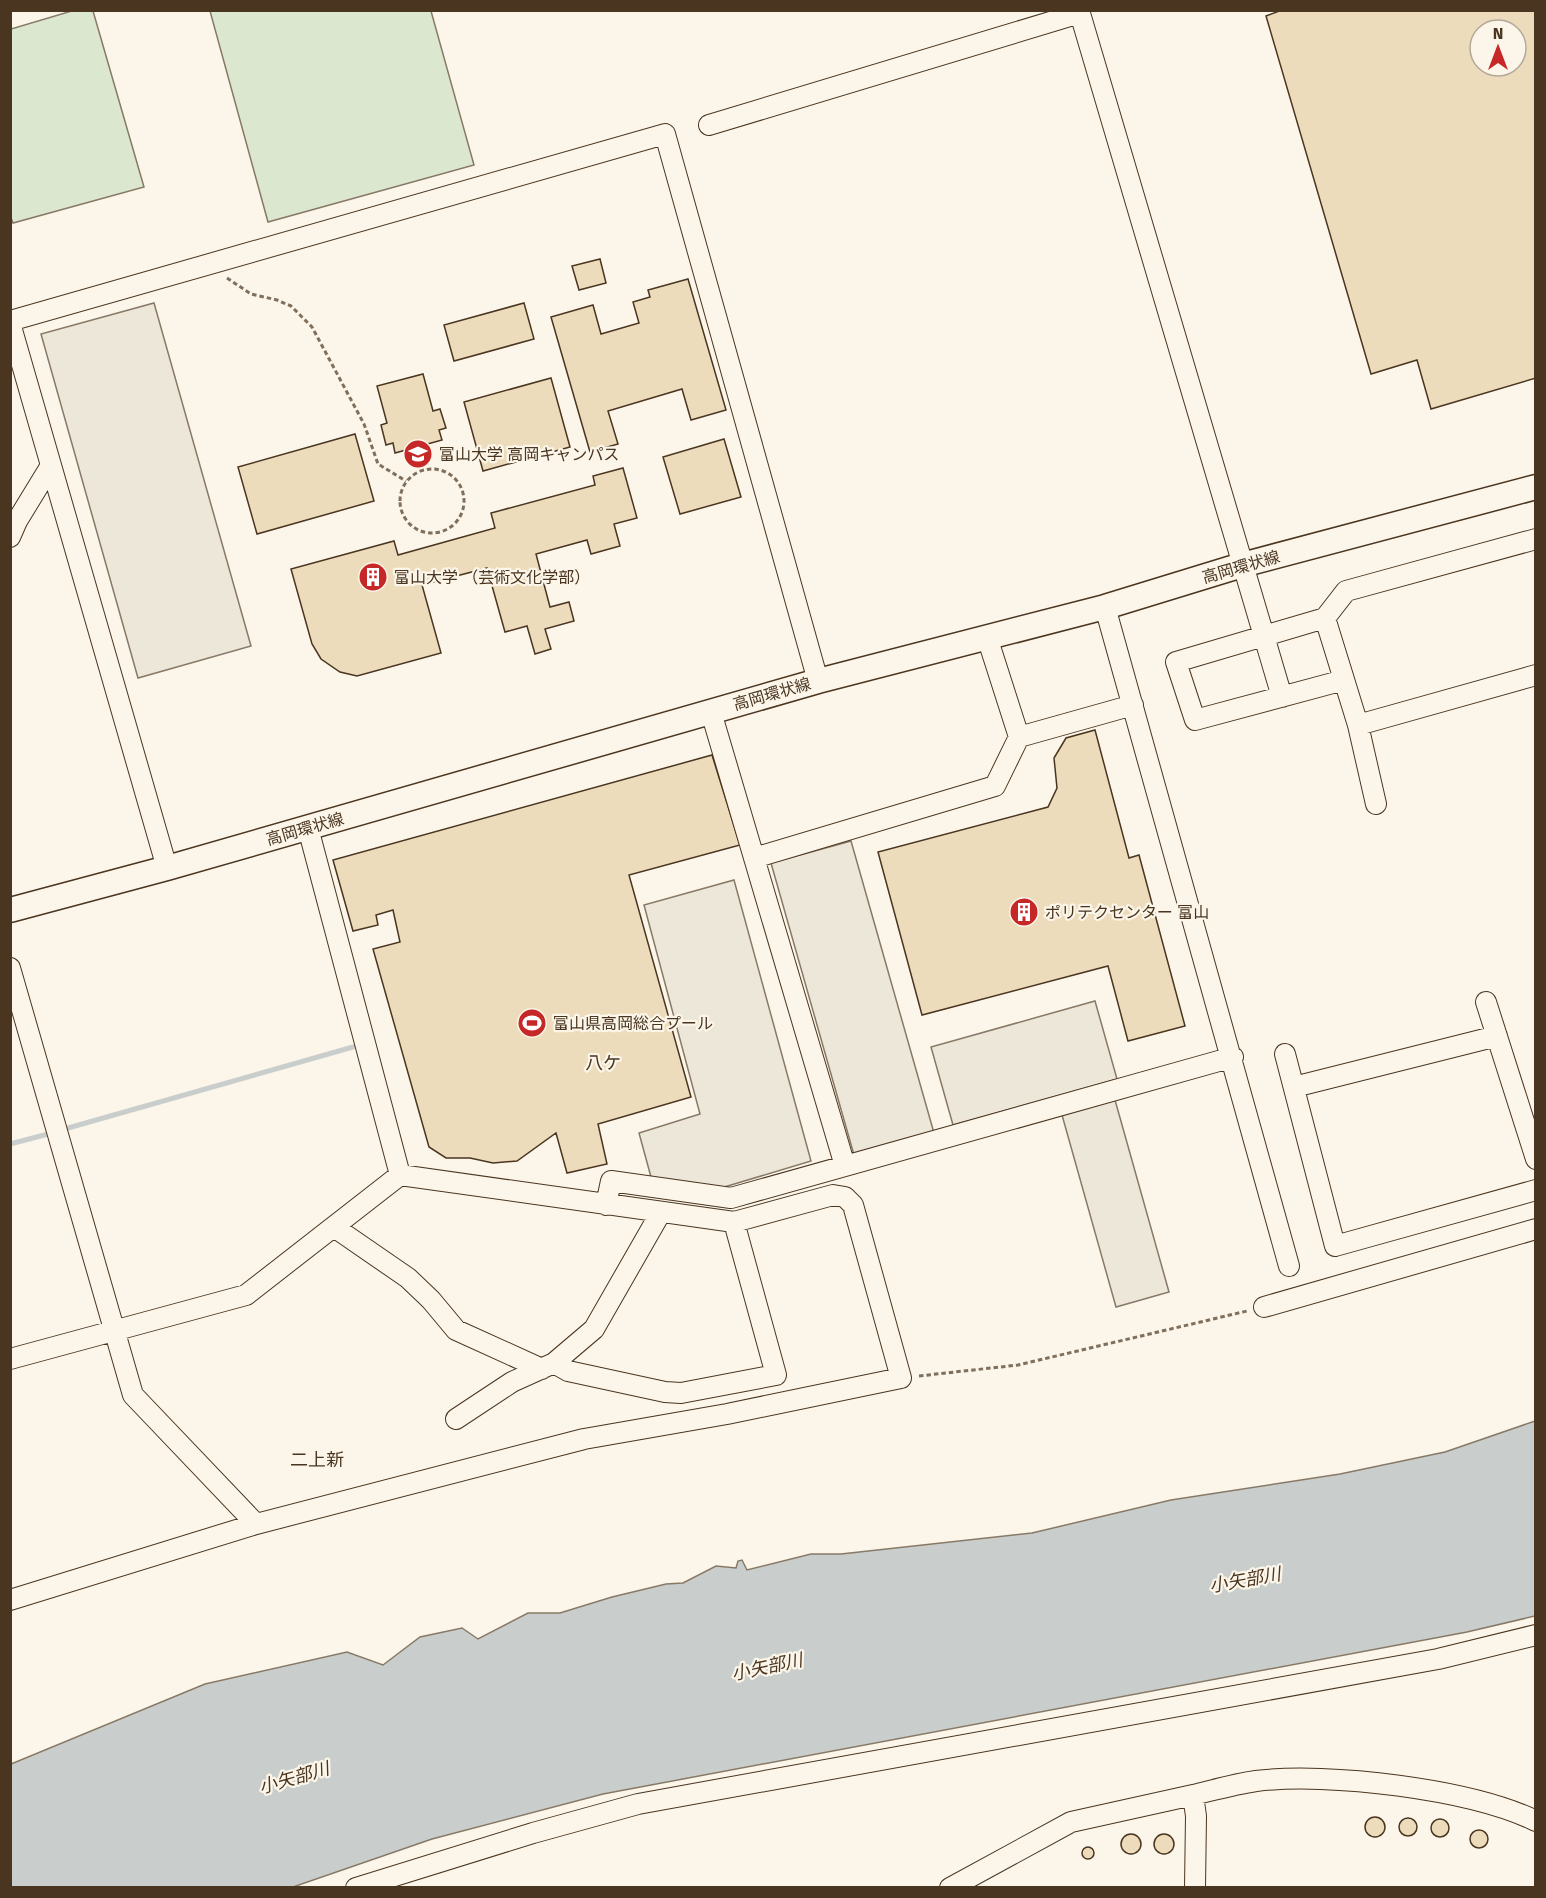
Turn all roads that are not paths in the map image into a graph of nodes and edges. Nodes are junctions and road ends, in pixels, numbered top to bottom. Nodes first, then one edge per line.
1 (1080, 12) edge
2 (709, 125) dead end
3 (10, 322) edge
4 (50, 467) junction
5 (1536, 487) edge
6 (12, 527) edge
7 (1536, 539) edge
8 (1242, 566) junction
9 (1105, 607) junction
10 (1325, 618) junction
11 (1263, 636) junction
12 (987, 637) junction
13 (1536, 675) edge
14 (1344, 680) junction
15 (818, 681) junction
16 (1282, 697) junction
17 (1133, 705) junction
18 (711, 712) junction
19 (1358, 724) junction
20 (1019, 737) junction
21 (1376, 804) dead end
22 (308, 828) junction
23 (754, 858) junction
24 (167, 868) junction
25 (10, 910) edge
26 (10, 968) edge
27 (1486, 1002) dead end
28 (1497, 1036) junction
29 (1285, 1054) dead end
30 (1233, 1057) junction
31 (1294, 1087) junction
32 (1536, 1159) edge
33 (845, 1166) junction
34 (400, 1175) junction
35 (1536, 1190) edge
36 (606, 1205) junction
37 (661, 1212) junction
38 (734, 1222) junction
39 (334, 1227) junction
40 (1536, 1229) edge
41 (1289, 1266) dead end
42 (1264, 1307) road end
43 (113, 1331) junction
44 (10, 1359) edge
45 (548, 1366) junction
46 (456, 1419) dead end
47 (256, 1524) junction
48 (10, 1600) edge
49 (1536, 1635) edge
50 (1193, 1795) junction
51 (1536, 1821) edge
52 (356, 1887) edge
53 (950, 1887) edge
54 (1195, 1887) edge

1 - 2 street
1 - 8 street
3 - 4 street
3 - 15 street
4 - 6 street
4 - 24 street
5 - 8 main road, 高岡環状線
7 - 10 street
8 - 9 main road, 高岡環状線
8 - 11 street
9 - 12 main road, 高岡環状線
9 - 17 street
10 - 11 street
10 - 14 street
11 - 16 street
11 - 16 street
12 - 15 main road, 高岡環状線
12 - 20 street
13 - 19 street
14 - 16 street
14 - 19 street
15 - 18 main road, 高岡環状線
17 - 20 street
17 - 30 street
18 - 22 main road, 高岡環状線
18 - 23 street
19 - 21 street
20 - 23 street
22 - 24 main road, 高岡環状線
22 - 34 street
23 - 33 street
24 - 25 main road, 高岡環状線
26 - 43 street
27 - 28 street
28 - 31 street
28 - 32 street
29 - 31 street
30 - 33 street
30 - 41 street
31 - 35 street
33 - 36 street
34 - 36 street
34 - 39 street
36 - 37 street
37 - 38 street
37 - 45 street
38 - 45 street
38 - 47 street
39 - 43 street
39 - 45 street
40 - 42 street
43 - 44 street
43 - 47 street
45 - 46 street
47 - 48 street
49 - 52 street
50 - 51 street
50 - 53 street
50 - 54 street

